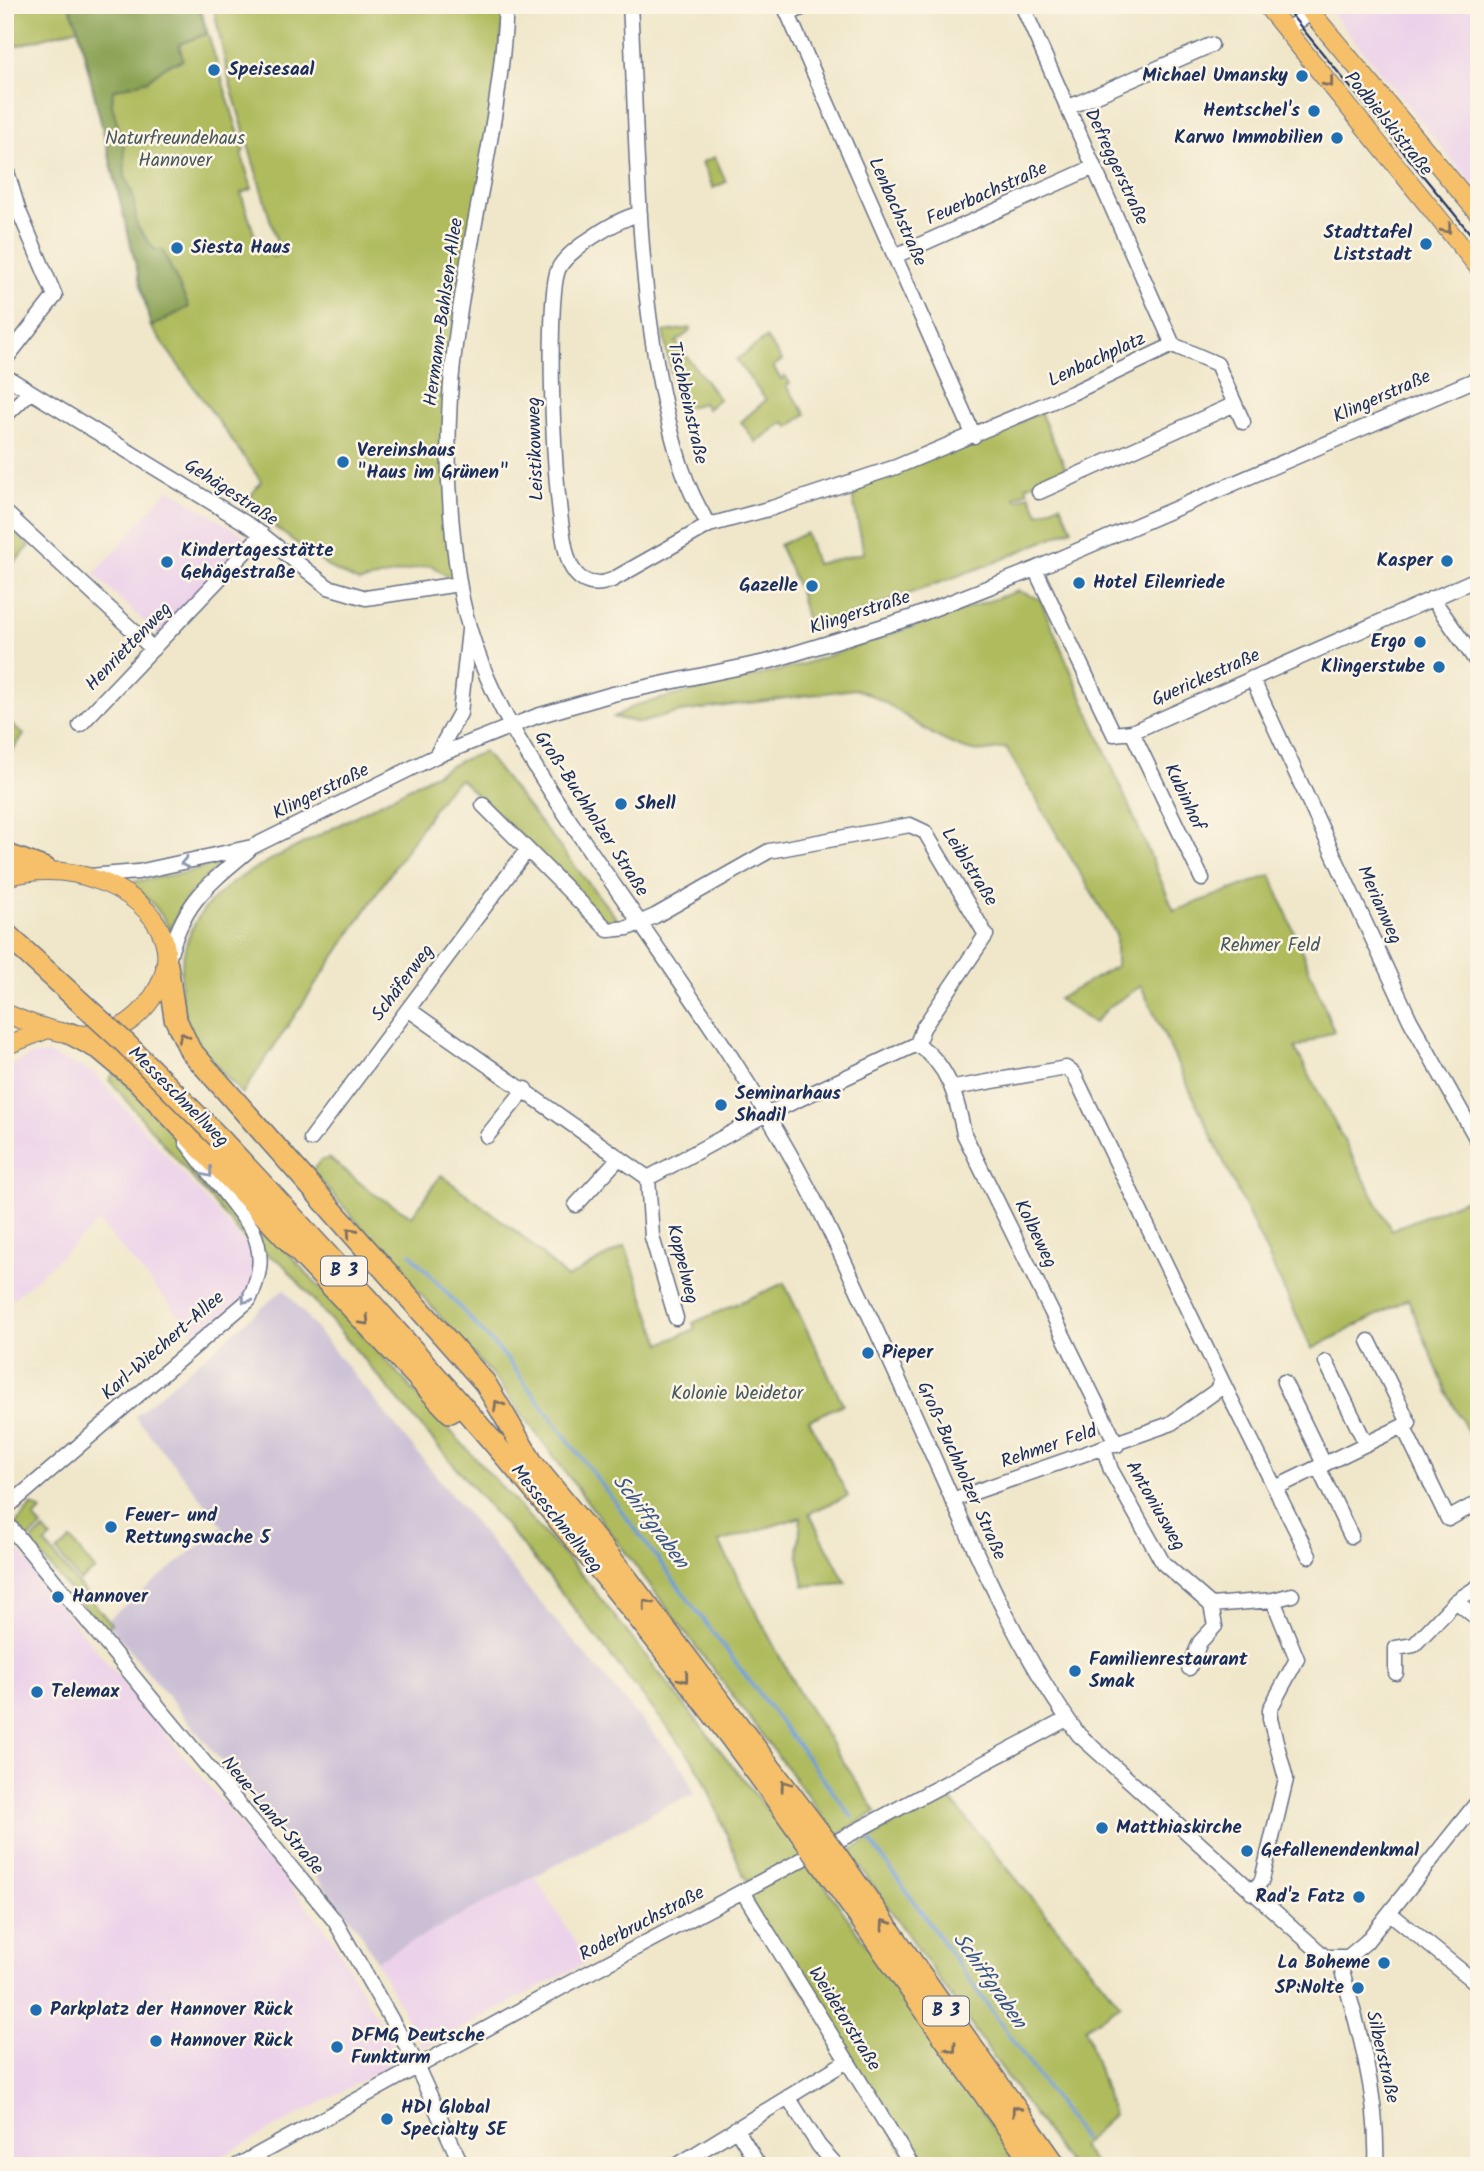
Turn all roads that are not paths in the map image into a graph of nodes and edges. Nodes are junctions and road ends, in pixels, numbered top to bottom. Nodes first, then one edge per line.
1 (506, 5) edge
2 (630, 5) edge
3 (808, 5) edge
4 (1022, 5) edge
5 (1266, 5) edge
6 (1313, 8) edge
7 (786, 9) edge
8 (1286, 30) junction
9 (1211, 45) dead end
10 (1067, 108) junction
11 (5, 165) edge
12 (1094, 167) junction
13 (640, 214) junction
14 (1479, 214) edge
15 (895, 256) junction
16 (1479, 268) edge
17 (1173, 345) junction
18 (5, 360) edge
19 (5, 376) edge
20 (1476, 381) edge
21 (30, 392) junction
22 (1235, 404) junction
23 (5, 416) edge
24 (1243, 422) dead end
25 (974, 436) junction
26 (1039, 492) dead end
27 (5, 512) edge
28 (709, 525) junction
29 (262, 534) junction
30 (1035, 569) junction
31 (1479, 578) edge
32 (459, 584) junction
33 (1432, 598) junction
34 (469, 625) junction
35 (153, 649) junction
36 (1479, 665) edge
37 (1252, 678) junction
38 (80, 725) dead end
39 (511, 726) junction
40 (1132, 732) junction
41 (436, 756) junction
42 (483, 805) dead end
43 (252, 848) junction
44 (527, 850) junction
45 (5, 854) edge
46 (46, 869) junction
47 (5, 877) edge
48 (88, 877) junction
49 (1202, 879) dead end
50 (640, 923) junction
51 (5, 933) edge
52 (167, 965) junction
53 (408, 1009) junction
54 (5, 1013) edge
55 (48, 1029) junction
56 (71, 1034) junction
57 (917, 1044) junction
58 (5, 1046) edge
59 (954, 1088) junction
60 (526, 1089) junction
61 (768, 1114) junction
62 (172, 1116) junction
63 (487, 1136) dead end
64 (311, 1139) dead end
65 (1479, 1143) edge
66 (618, 1159) junction
67 (648, 1178) junction
68 (576, 1205) dead end
69 (676, 1318) dead end
70 (1369, 1341) dead end
71 (1326, 1362) dead end
72 (1222, 1381) junction
73 (1284, 1382) dead end
74 (462, 1406) junction
75 (1402, 1426) junction
76 (1366, 1444) junction
77 (1110, 1447) junction
78 (533, 1464) junction
79 (1321, 1465) junction
80 (1275, 1488) junction
81 (952, 1500) junction
82 (1479, 1502) edge
83 (5, 1509) edge
84 (5, 1521) edge
85 (1351, 1536) dead end
86 (1310, 1556) dead end
87 (596, 1567) junction
88 (1479, 1586) edge
89 (1292, 1595) dead end
90 (1273, 1600) junction
91 (1456, 1601) junction
92 (1211, 1605) junction
93 (1479, 1620) edge
94 (1189, 1668) dead end
95 (1396, 1674) dead end
96 (1067, 1719) junction
97 (1479, 1800) edge
98 (824, 1852) junction
99 (743, 1892) junction
100 (1252, 1893) junction
101 (1391, 1914) junction
102 (1338, 1958) junction
103 (1479, 1985) edge
104 (847, 2061) junction
105 (416, 2068) junction
106 (788, 2097) junction
107 (736, 2128) junction
108 (237, 2166) edge
109 (462, 2166) edge
110 (676, 2166) edge
111 (759, 2166) edge
112 (837, 2166) edge
113 (912, 2166) edge
114 (1035, 2166) edge
115 (1056, 2166) edge
116 (1376, 2166) edge

1 - 32 street, Hermann-Bahlsen-Allee
2 - 13 street, Tischbeinstraße
3 - 7 street
4 - 10 street, Defreggerstraße
5 - 8 main road, Podbielskistraße
6 - 8 street
6 - 14 main road, Podbielskistraße
7 - 15 street, Lenbachstraße
8 -> 16 main road, Podbielskistraße
9 - 10 street
10 - 12 street, Defreggerstraße
11 - 18 street
12 - 15 street, Feuerbachstraße
12 - 17 street, Defreggerstraße
13 - 28 street, Tischbeinstraße
13 - 28 street, Leistikowweg
15 - 25 street, Lenbachstraße
17 - 22 street, Lenbachplatz
17 - 25 street, Lenbachplatz
19 - 21 street, Gehägestraße
20 - 30 street, Klingerstraße
21 - 23 street
21 - 29 street, Gehägestraße
22 - 24 street, Lenbachplatz
22 - 26 street
25 - 28 street
27 - 35 street
29 - 32 street, Gehägestraße
29 - 35 street, Henriettenweg
30 - 39 street, Klingerstraße
30 - 40 street
31 - 33 street, Guerickestraße
32 - 34 street, Hermann-Bahlsen-Allee
33 - 36 street
33 - 37 street, Guerickestraße
34 - 39 street, Hermann-Bahlsen-Allee
34 - 41 street, Hermann-Bahlsen-Allee
35 - 38 street, Henriettenweg
37 - 40 street, Guerickestraße
37 - 65 street, Merianweg
39 - 41 street, Klingerstraße
39 - 50 street, Groß-Buchholzer Straße
40 - 49 street, Kubinhof
41 - 43 street, Klingerstraße
42 - 44 street, Groß-Buchholzer Straße
43 -> 48 street, Klingerstraße
43 - 52 street, Klingerstraße
44 - 50 street, Groß-Buchholzer Straße
44 - 53 street, Schäferweg
45 - 46 highway
46 - 47 main road
46 - 48 main road
48 - 52 main road
50 - 57 street, Leiblstraße
50 - 61 street, Groß-Buchholzer Straße
51 - 74 highway, Messeschnellweg / B 3, bridge
52 - 56 main road
78 -> 52 highway
53 - 60 street
53 - 64 street, Schäferweg
54 - 55 main road
55 - 56 main road
55 - 58 main road
56 - 62 highway
57 - 59 street, Kolbeweg
57 - 61 street
59 - 72 street
59 - 77 street, Kolbeweg
60 - 63 street
60 - 66 street
61 - 67 street
61 - 81 street, Groß-Buchholzer Straße
62 -> 83 street, Karl-Wiechert-Allee
62 -> 87 highway
66 - 67 street
66 - 68 street
67 - 69 street, Koppelweg
70 - 75 street
71 - 76 street
72 - 77 street, Rehmer Feld
72 - 80 street
73 - 79 street
74 - 78 highway
74 - 87 highway, Messeschnellweg / B 3
75 - 76 street
75 - 82 street
76 - 79 street
77 - 81 street, Rehmer Feld
77 - 92 street, Antoniusweg
98 -> 78 highway, Messeschnellweg / B 3
79 - 80 street
79 - 85 street
80 - 86 street
81 - 96 street, Groß-Buchholzer Straße
84 - 105 street, Neue-Land-Straße
87 -> 98 highway, Messeschnellweg / B 3
88 - 91 street
89 - 90 street
90 - 92 street
90 - 100 street
91 - 93 street
91 - 95 street
92 - 94 street
96 - 99 street, Roderbruchstraße
96 - 100 street, Groß-Buchholzer Straße
97 - 101 street
98 -> 114 highway, Messeschnellweg / B 3
115 -> 98 highway, Messeschnellweg / B 3
99 - 104 street, Weidetorstraße
99 - 105 street, Roderbruchstraße
100 - 102 street, Groß-Buchholzer Straße
101 - 102 street
101 - 103 street
102 - 116 street, Silberstraße
104 - 106 street
104 - 113 street, Weidetorstraße
105 - 108 street, Roderbruchstraße
105 - 109 street, Neue-Land-Straße
106 - 107 street
106 - 112 street
107 - 110 street
107 - 111 street

